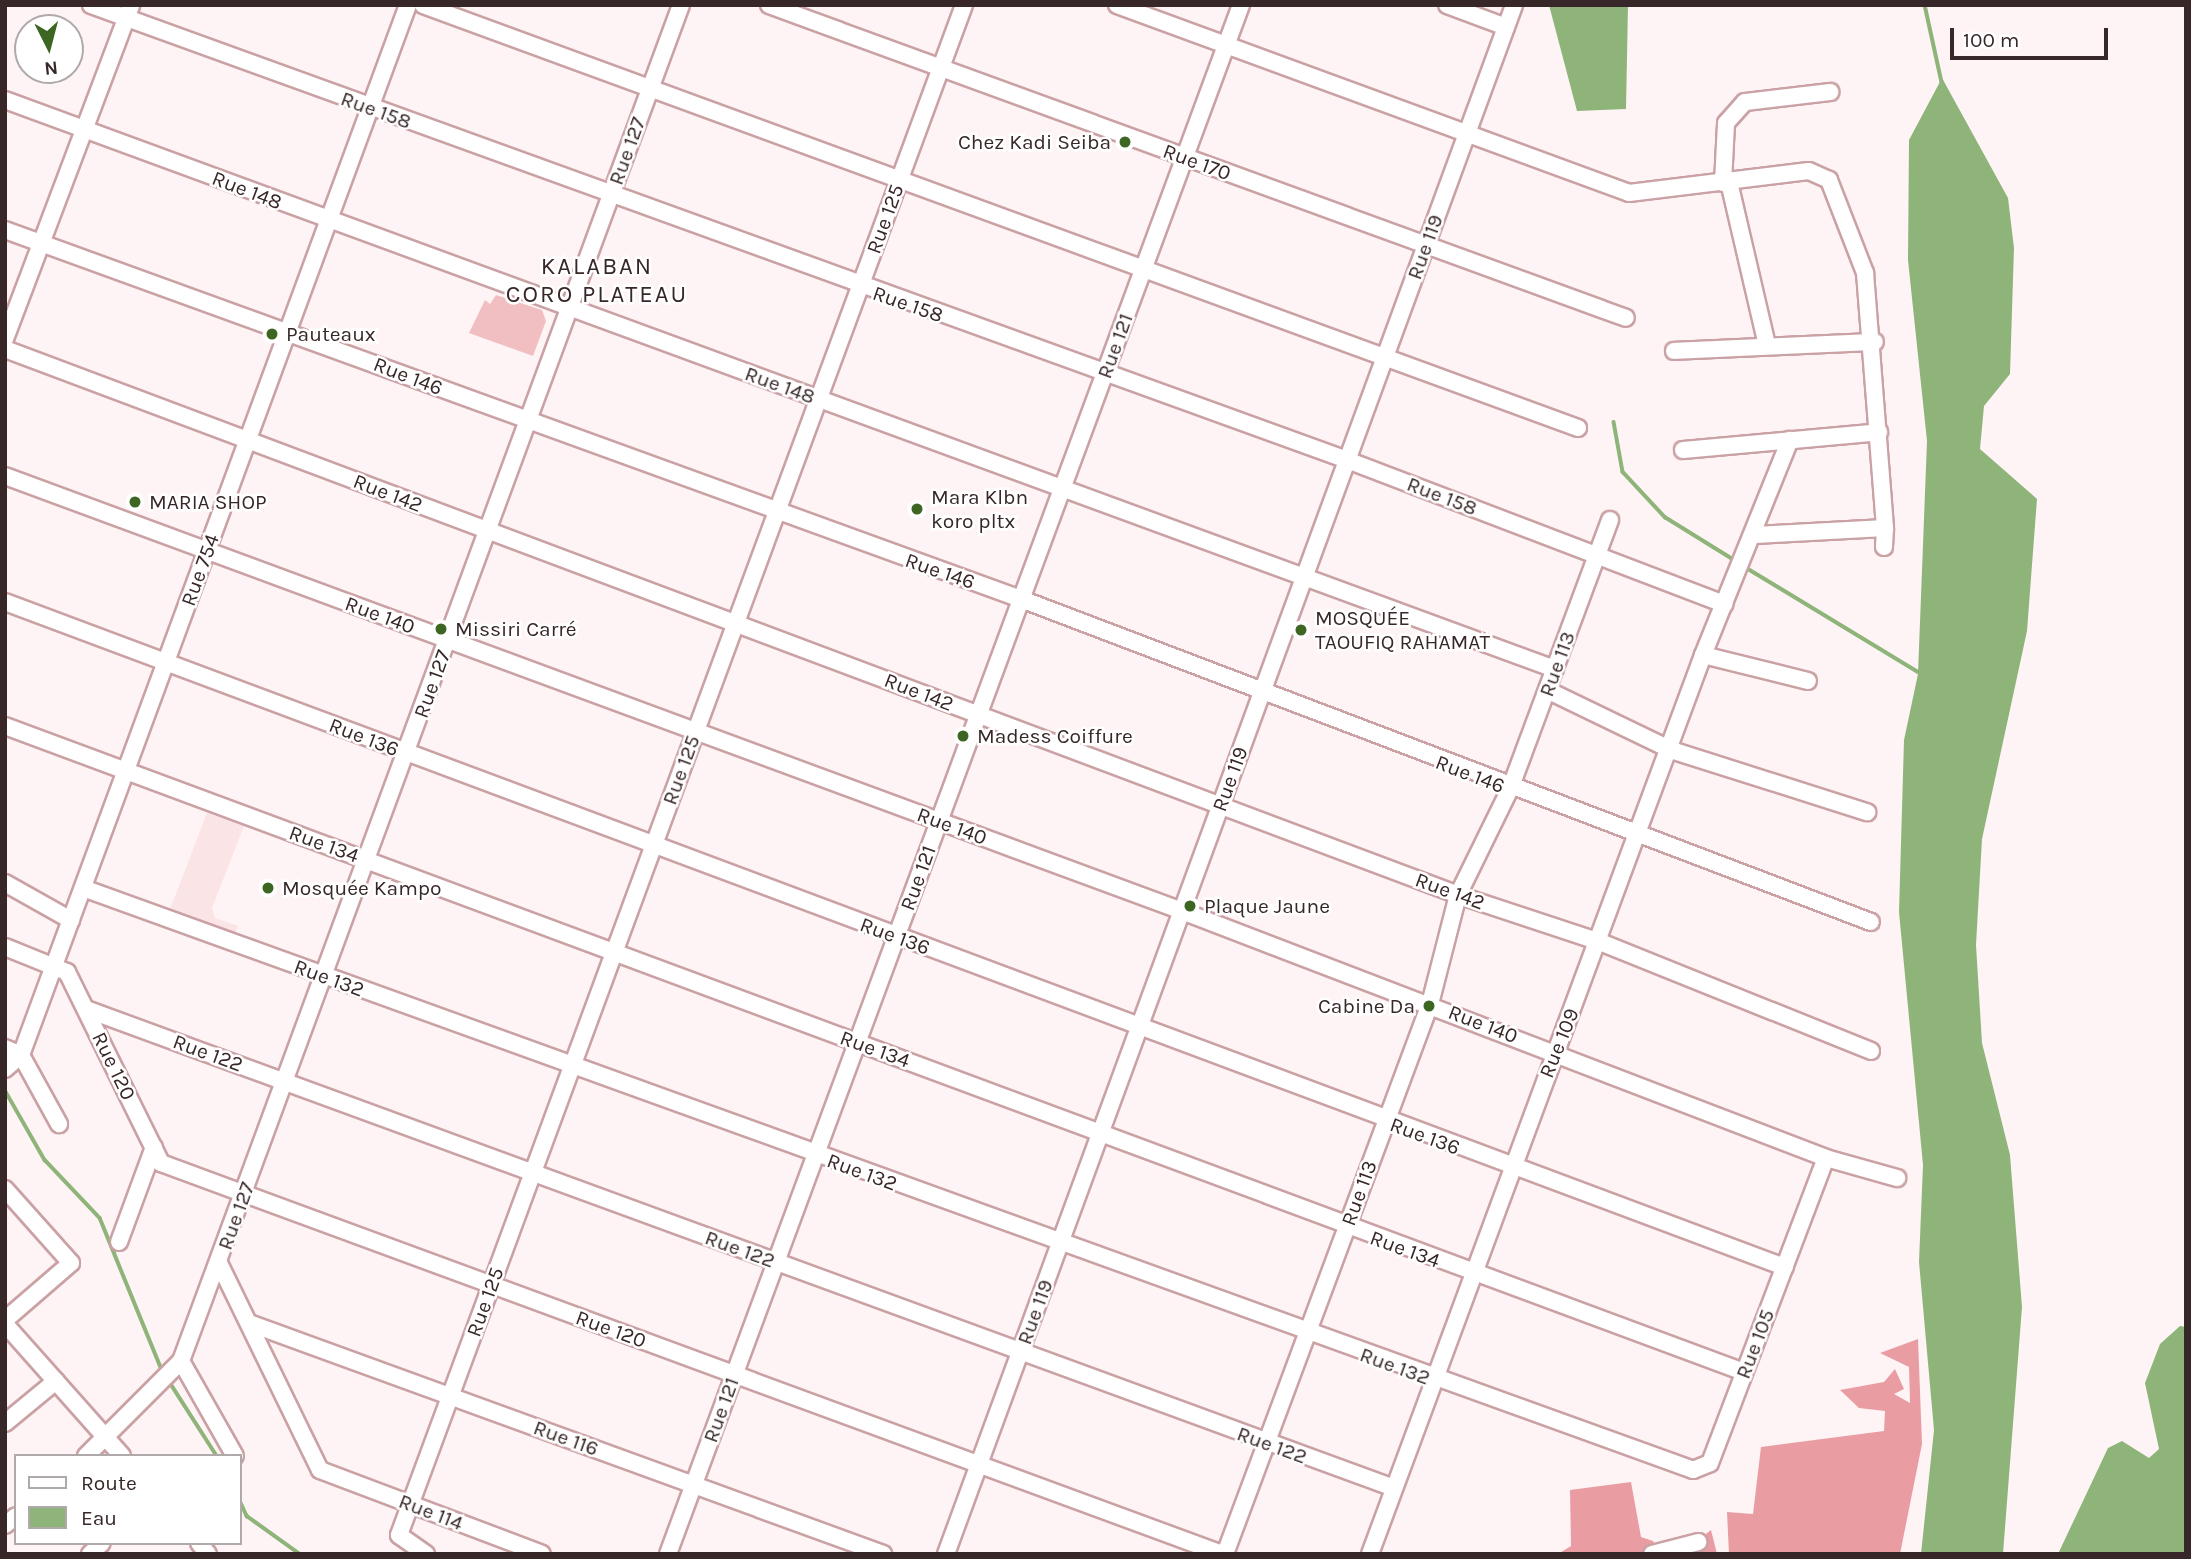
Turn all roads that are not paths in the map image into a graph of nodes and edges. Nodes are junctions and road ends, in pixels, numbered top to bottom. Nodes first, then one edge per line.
1 (91, 5) edge
2 (408, 5) edge
3 (423, 5) edge
4 (681, 5) edge
5 (769, 5) edge
6 (964, 5) edge
7 (1117, 5) edge
8 (1241, 5) edge
9 (1447, 5) edge
10 (1514, 5) edge
11 (129, 12) edge
12 (1506, 27) junction
13 (1226, 46) junction
14 (941, 67) junction
15 (651, 85) junction
16 (1830, 92) dead end
17 (5, 100) edge
18 (371, 108) junction
19 (85, 129) junction
20 (1467, 134) junction
21 (1185, 157) junction
22 (900, 178) junction
23 (1726, 182) junction
24 (611, 195) junction
25 (329, 220) junction
26 (5, 230) edge
27 (41, 243) junction
28 (1426, 246) junction
29 (1144, 267) junction
30 (860, 287) junction
31 (570, 307) junction
32 (1626, 318) dead end
33 (288, 331) junction
34 (5, 339) edge
35 (1875, 342) junction
36 (1767, 345) junction
37 (5, 349) edge
38 (1674, 351) dead end
39 (1385, 357) junction
40 (1105, 373) junction
41 (818, 399) junction
42 (528, 422) junction
43 (1578, 428) dead end
44 (1878, 432) junction
45 (248, 440) junction
46 (1790, 440) junction
47 (1683, 450) dead end
48 (1347, 460) junction
49 (5, 477) edge
50 (1062, 491) junction
51 (776, 514) junction
52 (1610, 520) dead end
53 (1885, 528) junction
54 (488, 531) junction
55 (1755, 535) junction
56 (1884, 547) dead end
57 (207, 550) junction
58 (1597, 556) junction
59 (1304, 578) junction
60 (1021, 599) junction
61 (1728, 599) junction
62 (5, 602) edge
63 (736, 622) junction
64 (448, 640) junction
65 (1703, 655) junction
66 (166, 662) junction
67 (1555, 669) junction
68 (1808, 681) dead end
69 (1547, 690) junction
70 (1261, 695) junction
71 (978, 715) junction
72 (5, 726) edge
73 (694, 735) junction
74 (1671, 750) junction
75 (406, 753) junction
76 (126, 771) junction
77 (1510, 789) junction
78 (1220, 806) junction
79 (1867, 812) dead end
80 (939, 821) junction
81 (1639, 835) junction
82 (654, 846) junction
83 (367, 860) junction
84 (5, 883) edge
85 (83, 888) junction
86 (1458, 895) junction
87 (1182, 911) junction
88 (71, 920) junction
89 (1871, 922) dead end
90 (896, 937) junction
91 (1600, 942) junction
92 (5, 947) edge
93 (614, 953) junction
94 (54, 966) junction
95 (324, 976) junction
96 (1430, 1004) junction
97 (86, 1009) junction
98 (1140, 1024) junction
99 (857, 1043) junction
100 (5, 1048) edge
101 (1554, 1051) junction
102 (1871, 1051) dead end
103 (21, 1055) junction
104 (572, 1066) junction
105 (5, 1069) edge
106 (286, 1081) junction
107 (1386, 1122) junction
108 (59, 1124) dead end
109 (1101, 1130) junction
110 (153, 1147) junction
111 (815, 1155) junction
112 (1826, 1157) junction
113 (1511, 1167) junction
114 (533, 1172) junction
115 (1897, 1178) dead end
116 (5, 1189) edge
117 (245, 1194) junction
118 (1347, 1228) junction
119 (119, 1242) dead end
120 (1060, 1244) junction
121 (776, 1262) junction
122 (219, 1263) junction
123 (1785, 1267) junction
124 (1475, 1274) junction
125 (491, 1285) junction
126 (8, 1314) edge
127 (249, 1323) junction
128 (1307, 1334) junction
129 (1020, 1351) junction
130 (178, 1366) junction
131 (1744, 1372) junction
132 (734, 1374) junction
133 (55, 1381) junction
134 (1437, 1381) junction
135 (450, 1396) junction
136 (5, 1423) edge
137 (106, 1438) junction
138 (1266, 1444) junction
139 (88, 1454) edge
140 (120, 1454) edge
141 (234, 1454) edge
142 (1642, 1456) joint
143 (979, 1464) junction
144 (693, 1485) junction
145 (1394, 1488) junction
146 (410, 1504) junction
147 (1698, 1542) dead end
148 (426, 1554) edge
149 (542, 1554) edge
150 (668, 1554) edge
151 (883, 1554) edge
152 (946, 1554) edge
153 (1224, 1554) edge
154 (1370, 1554) edge
155 (1652, 1554) edge

1 - 11 street, Rue 158
2 - 18 street, Rue 754
3 - 15 street
4 - 15 street, Rue 127
5 - 14 street, Rue 170
6 - 14 street, Rue 125
7 - 13 street
8 - 13 street, Rue 121
9 - 12 street
10 - 12 street, Rue 119
11 - 18 street, Rue 158
11 - 19 street
12 - 20 street, Rue 119
13 - 20 street
13 - 21 street, Rue 121
14 - 21 street, Rue 170
14 - 22 street, Rue 125
15 - 22 street
15 - 24 street, Rue 127
16 - 23 street
17 - 19 street, Rue 148
18 - 24 street, Rue 158
18 - 25 street, Rue 754
19 - 25 street, Rue 148
19 - 27 street
20 - 23 street
20 - 28 street, Rue 119
21 - 28 street, Rue 170
21 - 29 street, Rue 121
22 - 29 street
22 - 30 street, Rue 125
23 - 35 street
23 - 36 street
24 - 30 street, Rue 158
24 - 31 street, Rue 127
25 - 31 street, Rue 148
25 - 33 street, Rue 754
26 - 27 street, Rue 146
27 - 33 street, Rue 146
27 - 34 street
28 - 32 street, Rue 170
28 - 39 street, Rue 119
29 - 39 street
29 - 40 street, Rue 121
30 - 40 street, Rue 158
30 - 41 street, Rue 125
31 - 41 street, Rue 148
31 - 42 street, Rue 127
33 - 42 street, Rue 146
33 - 45 street, Rue 754
35 - 36 street
35 - 44 street
36 - 38 street
37 - 45 street, Rue 142
39 - 43 street
39 - 48 street, Rue 119
40 - 48 street, Rue 158
40 - 50 street, Rue 121
41 - 50 street, Rue 148
41 - 51 street, Rue 125
42 - 51 street, Rue 146
42 - 54 street, Rue 127
44 - 46 street
44 - 53 street
45 - 54 street, Rue 142
45 - 57 street, Rue 754
46 - 47 street
46 - 55 street, Rue 109
48 - 58 street, Rue 158
48 - 59 street, Rue 119
49 - 57 street, Rue 140
50 - 59 street, Rue 148
50 - 60 street, Rue 121
51 - 60 street, Rue 146
51 - 63 street, Rue 125
52 - 58 street, Rue 113
53 - 55 street
53 - 56 street
54 - 63 street, Rue 142
54 - 64 street, Rue 127
55 - 61 street, Rue 109
57 - 64 street, Rue 140
57 - 66 street, Rue 754
58 - 61 street, Rue 158
58 - 67 street, Rue 113
59 - 67 street, Rue 148
59 - 70 street, Rue 119
60 - 70 street, Rue 146
60 - 71 street, Rue 121
61 - 65 street, Rue 109
62 - 66 street, Rue 136
63 - 71 street, Rue 142
63 - 73 street, Rue 125
64 - 73 street, Rue 140
64 - 75 street, Rue 127
65 - 68 street
65 - 74 street, Rue 109
66 - 75 street, Rue 136
66 - 76 street, Rue 754
67 - 69 street, Rue 113
69 - 74 street
69 - 77 street, Rue 113
70 - 77 street, Rue 146
70 - 78 street, Rue 119
71 - 78 street, Rue 142
71 - 80 street, Rue 121
72 - 76 street, Rue 134
73 - 80 street, Rue 140
73 - 82 street, Rue 125
74 - 79 street
74 - 81 street, Rue 109
75 - 82 street, Rue 136
75 - 83 street, Rue 127
76 - 83 street, Rue 134
76 - 85 street, Rue 754
77 - 81 street, Rue 146
77 - 86 street, Rue 113
78 - 86 street, Rue 142
78 - 87 street, Rue 119
80 - 87 street, Rue 140
80 - 90 street, Rue 121
81 - 89 street, Rue 146
81 - 91 street, Rue 109
82 - 90 street, Rue 136
82 - 93 street, Rue 125
83 - 93 street, Rue 134
83 - 95 street, Rue 127
84 - 88 street
85 - 88 street, Rue 754
85 - 95 street, Rue 132
86 - 91 street, Rue 142
86 - 96 street, Rue 113
87 - 96 street, Rue 140
87 - 98 street, Rue 119
88 - 94 street, Rue 754
90 - 98 street, Rue 136
90 - 99 street, Rue 121
91 - 101 street, Rue 109
91 - 102 street, Rue 142
92 - 94 street
93 - 99 street, Rue 134
93 - 104 street, Rue 125
94 - 97 street, Rue 120
94 - 103 street, Rue 754
95 - 104 street, Rue 132
95 - 106 street, Rue 127
96 - 101 street, Rue 140
96 - 107 street, Rue 113
97 - 106 street, Rue 122
97 - 110 street, Rue 120
98 - 107 street, Rue 136
98 - 109 street, Rue 119
99 - 109 street, Rue 134
99 - 111 street, Rue 121
100 - 103 street
101 - 112 street, Rue 140
101 - 113 street, Rue 109
103 - 105 street
103 - 108 street
104 - 111 street, Rue 132
104 - 114 street, Rue 125
106 - 114 street, Rue 122
106 - 117 street, Rue 127
107 - 113 street, Rue 136
107 - 118 street, Rue 113
109 - 118 street, Rue 134
109 - 120 street, Rue 119
110 - 117 street, Rue 120
110 - 119 street
111 - 120 street, Rue 132
111 - 121 street, Rue 121
112 - 115 street, Rue 140
112 - 123 street, Rue 105
113 - 123 street, Rue 136
113 - 124 street, Rue 109
114 - 121 street, Rue 122
114 - 125 street, Rue 125
116 - 126 street
117 - 122 street, Rue 127
117 - 125 street, Rue 120
118 - 124 street, Rue 134
118 - 128 street, Rue 113
120 - 128 street, Rue 132
120 - 129 street, Rue 119
121 - 129 street, Rue 122
121 - 132 street, Rue 121
122 - 127 street
122 - 130 street, Rue 127
123 - 131 street, Rue 105
124 - 131 street, Rue 134
124 - 134 street, Rue 109
125 - 132 street, Rue 120
125 - 135 street, Rue 125
126 - 133 street
127 - 135 street, Rue 116
127 - 146 street, Rue 114
128 - 134 street, Rue 132
128 - 138 street, Rue 113
129 - 138 street, Rue 122
129 - 143 street, Rue 119
130 - 137 street
130 - 141 street
131 - 142 street, Rue 105
132 - 143 street, Rue 120
132 - 144 street, Rue 121
133 - 136 street
133 - 137 street
134 - 142 street, Rue 132
134 - 145 street, Rue 109
135 - 144 street, Rue 116
135 - 146 street, Rue 125
137 - 139 street
137 - 140 street
138 - 145 street, Rue 122
138 - 153 street, Rue 113
143 - 152 street, Rue 119
143 - 153 street, Rue 120
144 - 150 street, Rue 121
144 - 151 street, Rue 116
145 - 154 street, Rue 109
146 - 148 street, Rue 125
146 - 149 street, Rue 114
147 - 155 street

